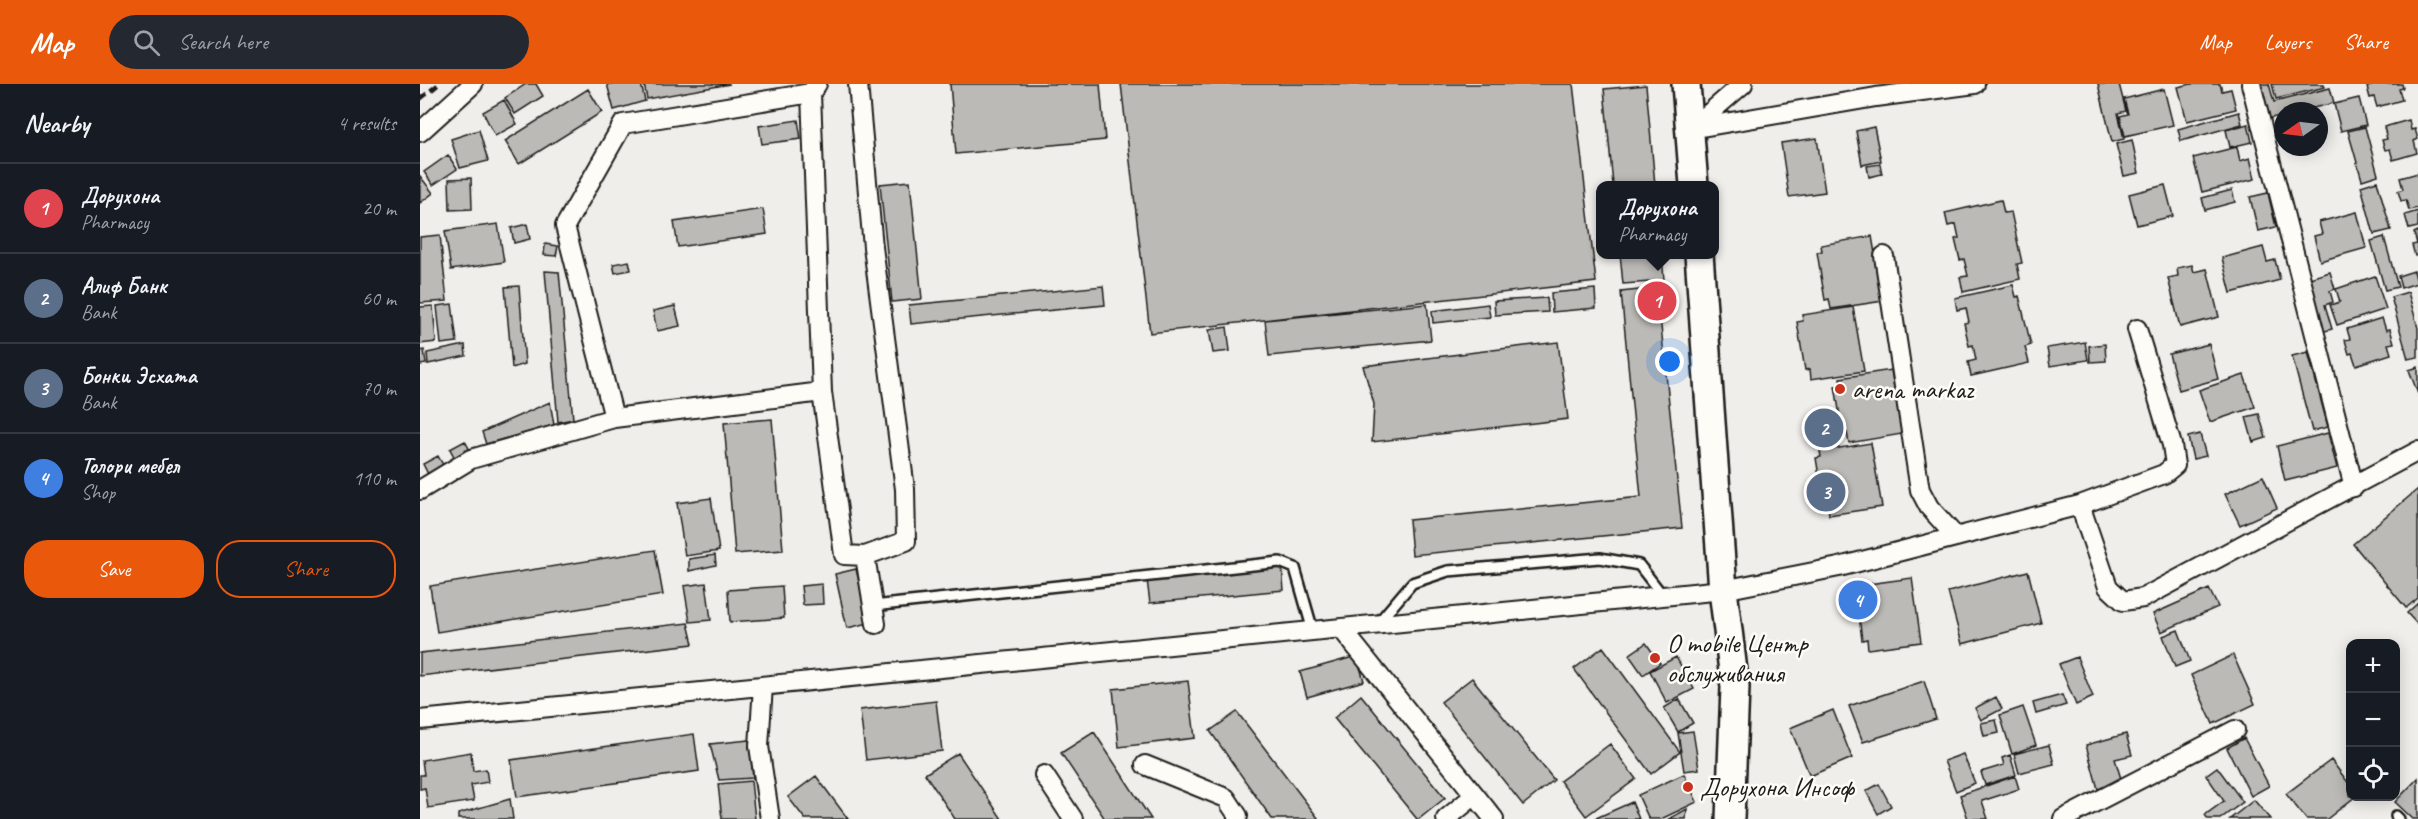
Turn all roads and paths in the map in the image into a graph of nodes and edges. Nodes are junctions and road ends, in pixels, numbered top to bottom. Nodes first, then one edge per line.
1 (474, 84) edge
2 (858, 84) edge
3 (1686, 84) edge
4 (1743, 84) edge
5 (1975, 84) edge
6 (2251, 84) edge
7 (814, 88) edge
8 (1690, 129) junction
9 (420, 132) edge
10 (1694, 181) edge
11 (1884, 256) dead end
12 (1699, 259) edge
13 (2138, 329) dead end
14 (822, 393) junction
15 (614, 418) junction
16 (2418, 450) edge
17 (2354, 487) junction
18 (420, 490) edge
19 (2080, 505) junction
20 (1956, 537) junction
21 (864, 555) junction
22 (1723, 590) junction
23 (1663, 596) junction
24 (875, 615) joint
25 (1378, 624) junction
26 (1341, 628) junction
27 (1313, 631) junction
28 (763, 686) junction
29 (420, 720) edge
30 (2235, 730) dead end
31 (1146, 765) dead end
32 (1044, 775) dead end
33 (1476, 795) junction
34 (770, 819) edge
35 (1073, 819) edge
36 (1237, 819) edge
37 (1446, 819) edge
38 (1494, 819) edge
39 (1730, 819) edge
40 (2064, 819) edge

1 - 9 street
2 - 21 street
3 - 8 main road
4 - 8 street
5 - 8 street
6 - 17 street
7 - 14 street
7 - 15 street
8 - 10 main road
11 - 20 street
12 - 22 main road
13 - 19 street
14 - 15 street
14 - 21 street
15 - 18 street
16 - 17 street
17 - 19 street
19 - 20 street
20 - 22 street
21 - 24 street
22 - 23 street
22 - 39 main road
23 - 25 street
23 - 25 lane
24 - 27 lane
25 - 26 street
26 - 27 street
26 - 33 street
27 - 28 street
28 - 29 street
28 - 34 street
30 - 40 street
31 - 36 street
32 - 35 street
33 - 37 street
33 - 38 street

